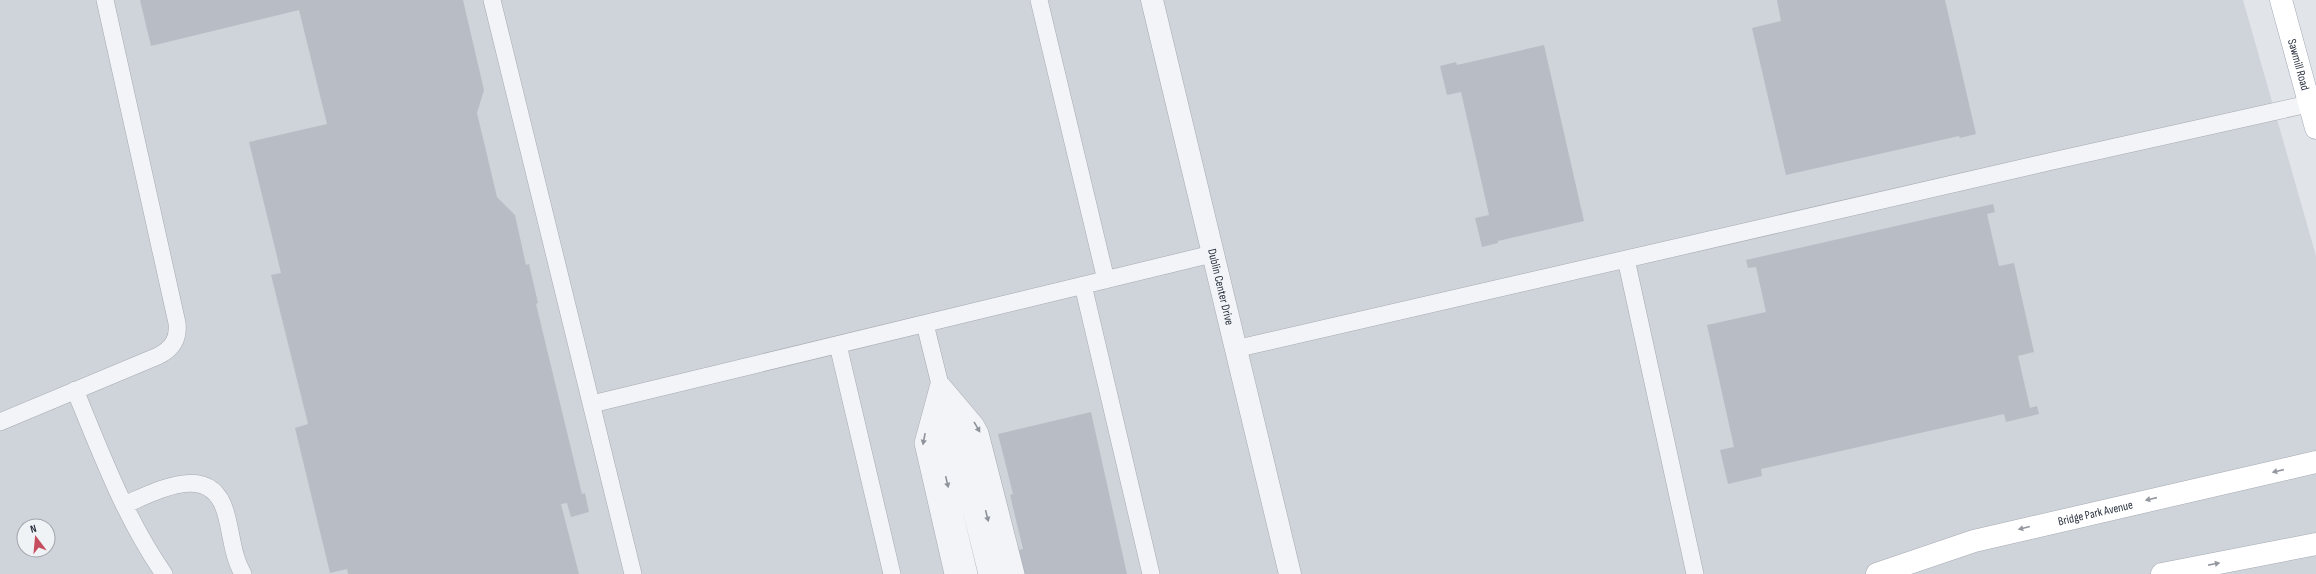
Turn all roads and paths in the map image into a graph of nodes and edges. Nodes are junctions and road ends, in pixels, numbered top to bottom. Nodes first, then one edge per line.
1 (105, 0) edge
2 (492, 0) edge
3 (1039, 0) edge
4 (1152, 0) edge
5 (2281, 0) edge
6 (2308, 104) junction
7 (2316, 128) edge
8 (1212, 254) junction
9 (1626, 259) junction
10 (1106, 280) junction
11 (1083, 285) junction
12 (925, 324) junction
13 (838, 345) junction
14 (1235, 348) junction
15 (938, 374) junction
16 (75, 390) junction
17 (592, 404) junction
18 (0, 422) edge
19 (2316, 462) edge
20 (124, 504) junction
21 (2316, 544) edge
22 (164, 574) edge
23 (243, 574) edge
24 (633, 574) edge
25 (892, 574) edge
26 (953, 574) edge
27 (969, 574) edge
28 (987, 574) edge
29 (1001, 574) edge
30 (1016, 574) edge
31 (1151, 574) edge
32 (1290, 574) edge
33 (1695, 574) edge
34 (1877, 574) edge
35 (2162, 574) edge

1 - 16 lane
2 - 17 lane
3 - 10 lane
4 - 8 street, Dublin Center Drive
5 - 6 street, Sawmill Road
6 - 7 street, Sawmill Road
6 - 9 lane
8 - 10 lane
8 - 14 street, Dublin Center Drive
9 - 14 lane
9 - 33 lane
10 - 11 lane
11 - 12 lane
11 - 31 lane
12 - 13 lane
12 - 15 lane
13 - 17 lane
13 - 25 lane
14 - 32 street, Dublin Center Drive
15 -> 26 lane
15 -> 27 lane
15 - 28 lane
15 -> 29 lane
15 -> 30 lane
16 - 18 lane
16 - 20 lane
17 - 24 lane
19 -> 34 street, Bridge Park Avenue
20 - 22 lane
20 - 23 lane
35 -> 21 street

